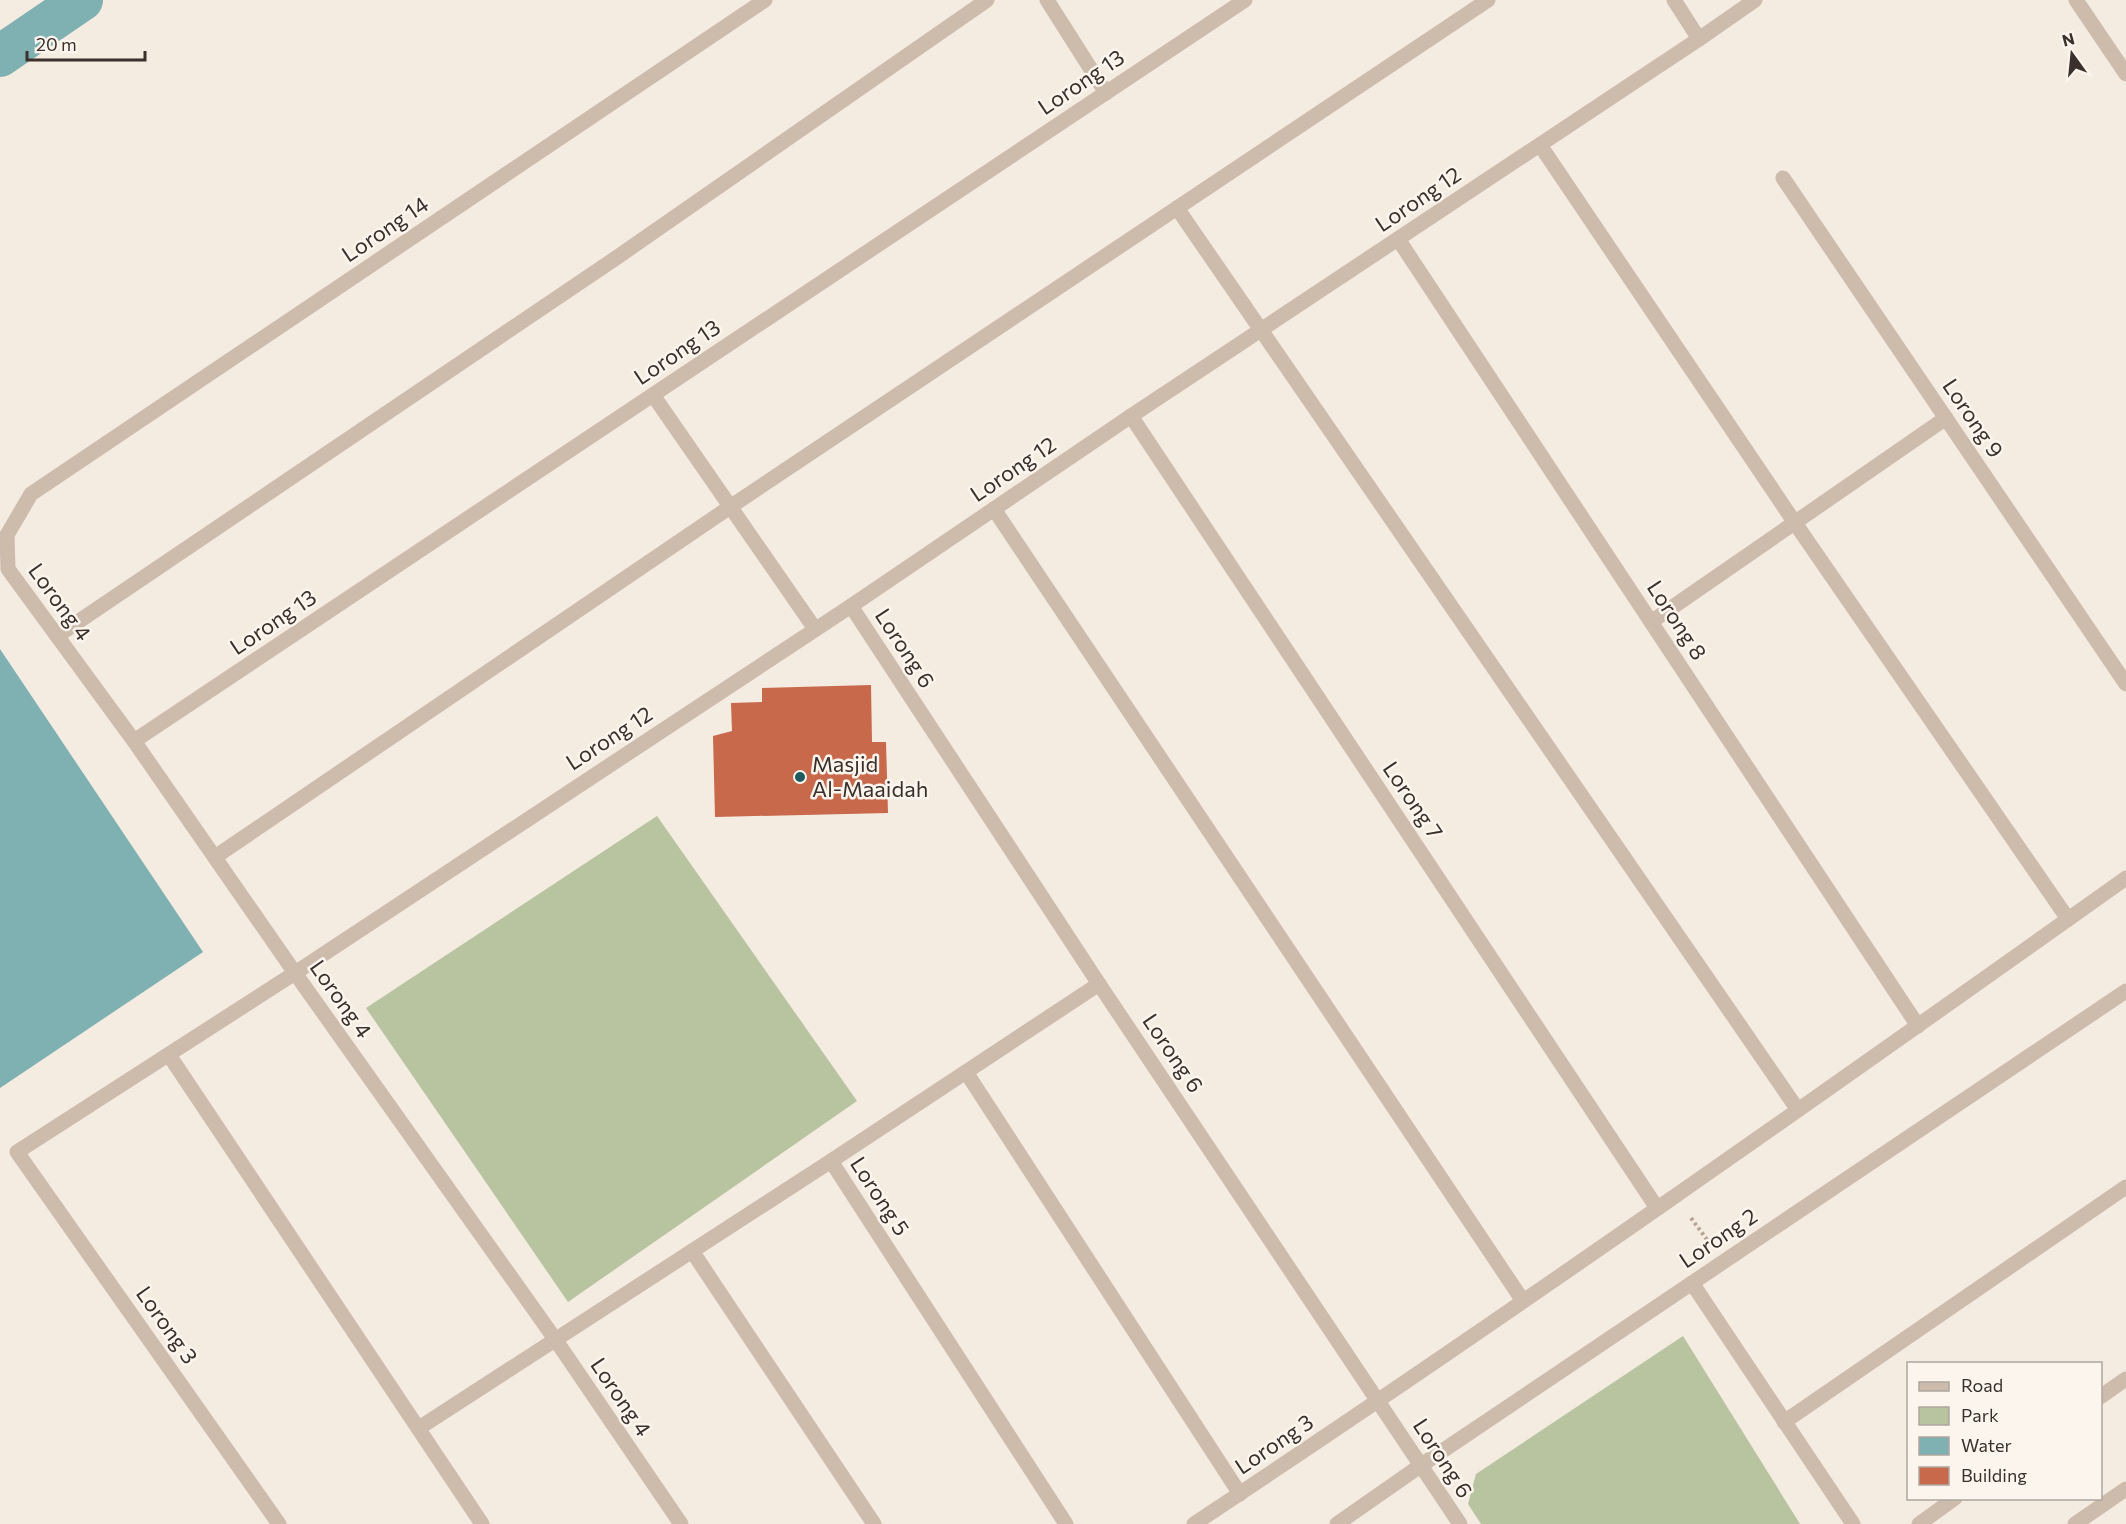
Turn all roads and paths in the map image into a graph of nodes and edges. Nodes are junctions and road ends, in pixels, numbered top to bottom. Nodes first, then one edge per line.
1 (765, 0) edge
2 (987, 0) edge
3 (1047, 0) edge
4 (1245, 0) edge
5 (1488, 0) edge
6 (1674, 0) edge
7 (1755, 0) edge
8 (2076, 0) edge
9 (1699, 39) junction
10 (2126, 74) edge
11 (1106, 93) junction
12 (1540, 145) junction
13 (1783, 178) dead end
14 (1177, 208) junction
15 (1398, 239) junction
16 (1261, 330) junction
17 (653, 395) junction
18 (1131, 416) junction
19 (1946, 418) junction
20 (31, 494) joint
21 (730, 507) junction
22 (994, 509) junction
23 (1795, 523) junction
24 (850, 606) junction
25 (1651, 622) junction
26 (815, 629) junction
27 (57, 636) junction
28 (2126, 684) edge
29 (134, 741) junction
30 (214, 857) junction
31 (2126, 878) edge
32 (2068, 920) junction
33 (295, 973) junction
34 (1099, 984) junction
35 (2126, 991) edge
36 (1918, 1026) junction
37 (169, 1055) junction
38 (966, 1072) junction
39 (1798, 1110) junction
40 (17, 1152) joint
41 (831, 1161) junction
42 (2126, 1187) edge
43 (1675, 1195) junction
44 (1657, 1208) junction
45 (692, 1251) junction
46 (1723, 1262) junction
47 (1692, 1283) junction
48 (1523, 1301) junction
49 (555, 1339) junction
50 (2126, 1379) edge
51 (2102, 1396) edge
52 (1379, 1401) junction
53 (1784, 1422) junction
54 (418, 1428) junction
55 (1420, 1466) junction
56 (2126, 1489) edge
57 (1240, 1494) junction
58 (1952, 1500) edge
59 (279, 1524) edge
60 (482, 1524) edge
61 (681, 1524) edge
62 (874, 1524) edge
63 (1066, 1524) edge
64 (1194, 1524) edge
65 (1337, 1524) edge
66 (1460, 1524) edge
67 (1853, 1524) edge
68 (1919, 1524) edge
69 (2075, 1524) edge

1 - 20 street, Lorong 14
2 - 27 street
3 - 11 street
4 - 11 street, Lorong 13
5 - 14 street
6 - 9 street
7 - 9 street, Lorong 12
8 - 10 street
9 - 12 street, Lorong 12
11 - 17 street, Lorong 13
12 - 15 street, Lorong 12
12 - 23 street
13 - 19 street, Lorong 9
14 - 16 street
14 - 21 street
15 - 16 street, Lorong 12
15 - 25 street, Lorong 8
16 - 18 street, Lorong 12
16 - 39 street
17 - 21 street
17 - 29 street, Lorong 13
18 - 22 street, Lorong 12
18 - 44 street, Lorong 7
19 - 23 street
19 - 28 street, Lorong 9
20 - 27 street, Lorong 4
21 - 26 street
21 - 30 street
22 - 24 street, Lorong 12
22 - 48 street
23 - 25 street
23 - 32 street
24 - 26 street, Lorong 12
24 - 34 street, Lorong 6
25 - 36 street, Lorong 8
26 - 33 street, Lorong 12
27 - 29 street, Lorong 4
29 - 30 street, Lorong 4
30 - 33 street, Lorong 4
31 - 32 street, Lorong 3
32 - 36 street, Lorong 3
33 - 37 street, Lorong 12
33 - 49 street, Lorong 4
34 - 38 street, Lorong 5
34 - 52 street, Lorong 6
35 - 46 street, Lorong 2
36 - 39 street, Lorong 3
37 - 40 street, Lorong 12
37 - 54 street
38 - 41 street, Lorong 5
38 - 57 street
39 - 43 street, Lorong 3
40 - 59 street, Lorong 3
41 - 45 street
41 - 63 street, Lorong 5
42 - 53 street
43 - 44 street, Lorong 3
43 - 46 path
44 - 48 street, Lorong 3
45 - 49 street
45 - 62 street
46 - 47 street, Lorong 2
47 - 53 street
47 - 55 street, Lorong 2
48 - 52 street, Lorong 3
49 - 54 street
49 - 61 street, Lorong 4
50 - 51 street
52 - 55 street, Lorong 6
52 - 57 street, Lorong 3
53 - 67 street
54 - 60 street
55 - 65 street, Lorong 2
55 - 66 street, Lorong 6
56 - 69 street
57 - 64 street, Lorong 3
58 - 68 street

